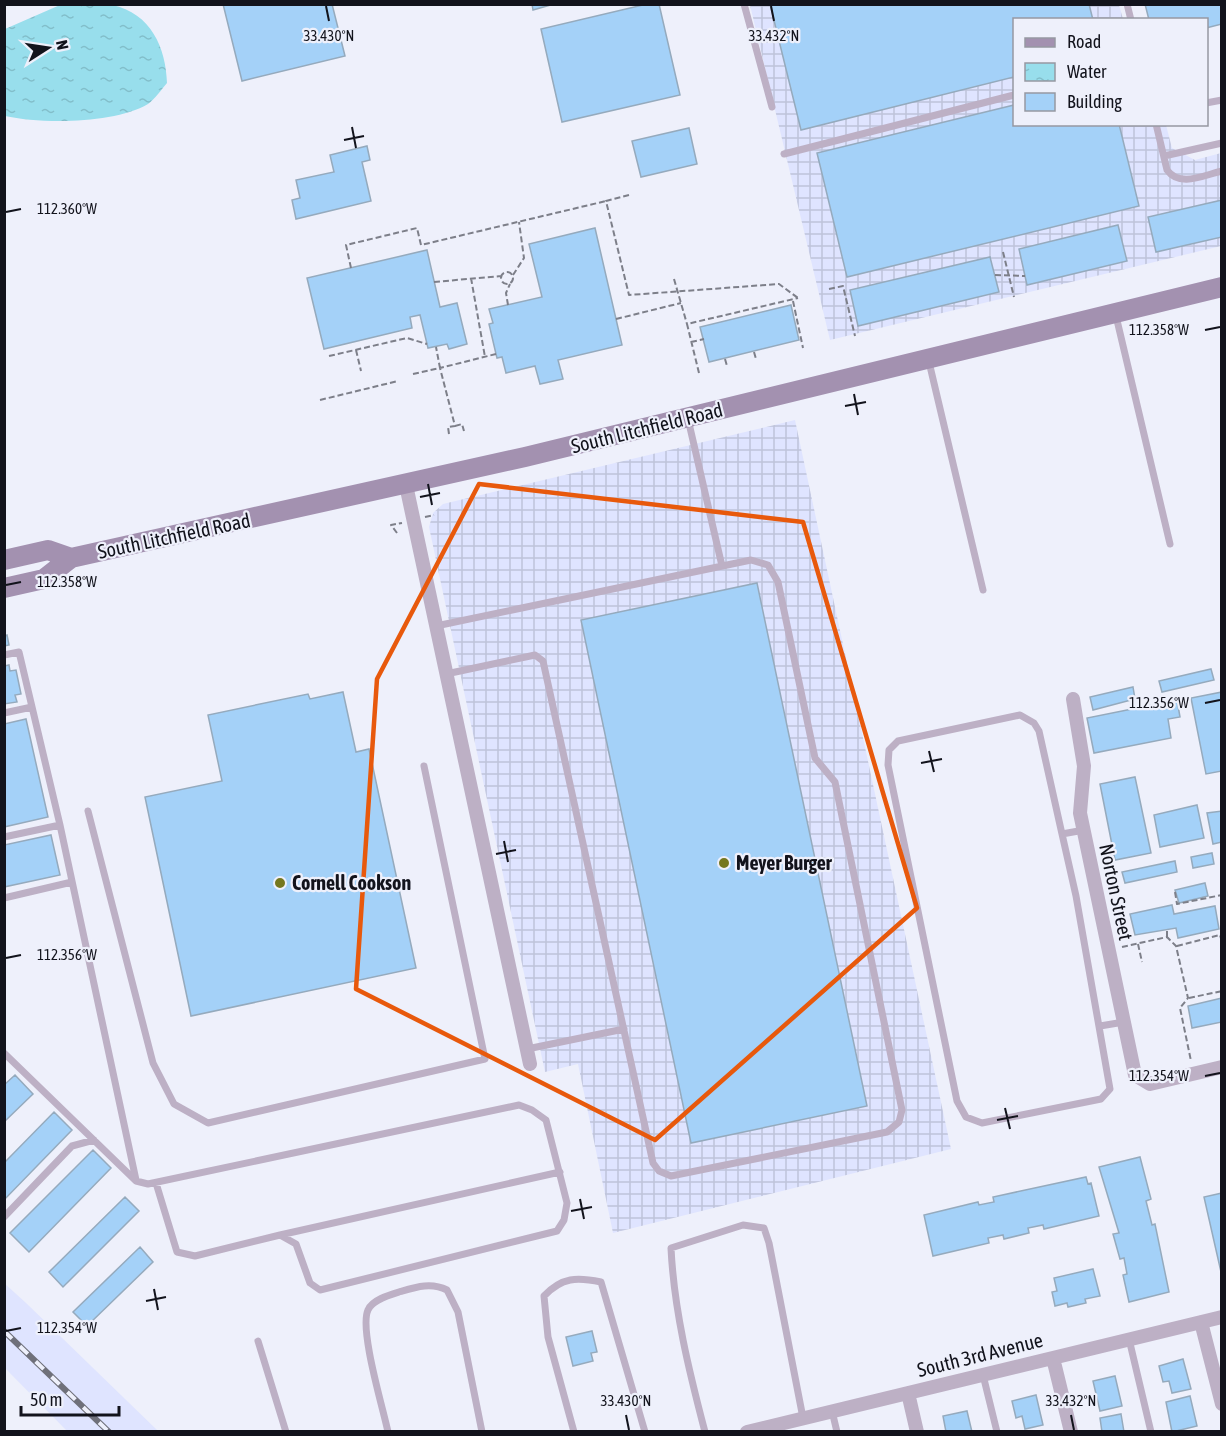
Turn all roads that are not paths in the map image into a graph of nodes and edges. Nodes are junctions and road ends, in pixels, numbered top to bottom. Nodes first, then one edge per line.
1 (744, 4) edge
2 (1013, 95) edge
3 (772, 107) dead end
4 (1156, 126) edge
5 (1221, 143) edge
6 (784, 154) dead end
7 (1164, 156) junction
8 (1221, 171) edge
9 (1221, 287) edge
10 (1115, 314) junction
11 (929, 359) junction
12 (688, 418) junction
13 (406, 485) junction
14 (1170, 544) dead end
15 (48, 550) junction
16 (71, 558) junction
17 (4, 560) edge
18 (722, 566) junction
19 (44, 579) junction
20 (4, 588) edge
21 (983, 590) dead end
22 (435, 626) junction
23 (4, 656) edge
24 (446, 674) junction
25 (1073, 699) dead end
26 (32, 707) junction
27 (4, 713) edge
28 (424, 766) dead end
29 (88, 811) dead end
30 (60, 825) junction
31 (1084, 830) junction
32 (1062, 834) junction
33 (4, 837) edge
34 (72, 882) junction
35 (4, 898) edge
36 (1124, 1022) junction
37 (1100, 1026) junction
38 (624, 1029) junction
39 (527, 1049) junction
40 (4, 1053) edge
41 (11, 1060) junction
42 (530, 1064) dead end
43 (4, 1066) edge
44 (1221, 1067) edge
45 (93, 1140) junction
46 (560, 1172) junction
47 (136, 1181) junction
48 (156, 1183) junction
49 (4, 1217) edge
50 (280, 1235) junction
51 (1221, 1317) edge
52 (1201, 1322) junction
53 (1129, 1339) junction
54 (258, 1341) dead end
55 (1053, 1358) junction
56 (983, 1375) junction
57 (908, 1393) junction
58 (1221, 1404) edge
59 (832, 1411) junction
60 (803, 1418) junction
61 (286, 1431) edge
62 (388, 1431) edge
63 (482, 1431) edge
64 (574, 1431) edge
65 (645, 1431) edge
66 (705, 1431) edge
67 (754, 1431) edge
68 (837, 1431) edge
69 (917, 1431) edge
70 (997, 1431) edge
71 (1071, 1431) edge
72 (1151, 1431) edge

1 - 3 lane
2 - 6 lane
4 - 7 lane
5 - 7 lane
7 - 8 lane
9 - 10 main road, South Litchfield Road
10 - 11 main road, South Litchfield Road
10 - 14 lane
11 - 12 main road, South Litchfield Road
11 - 21 lane
12 - 13 main road, South Litchfield Road
12 - 18 lane
13 - 16 main road, South Litchfield Road
13 - 22 street
15 - 16 main road, South Litchfield Road
15 - 17 main road
15 - 19 main road
16 - 19 main road, South Litchfield Road
18 - 22 lane
18 - 38 lane
19 - 20 main road, South Litchfield Road
22 - 24 street
23 - 26 lane
24 - 38 lane
24 - 39 street
25 - 31 street, Norton Street
26 - 27 lane
26 - 30 lane
28 - 29 lane
30 - 33 lane
30 - 34 lane
31 - 32 lane
31 - 36 street, Norton Street
32 - 37 lane
32 - 37 lane
34 - 35 lane
34 - 47 lane
36 - 37 lane
36 - 44 street, Norton Street
38 - 39 lane
39 - 42 street
40 - 41 lane
41 - 43 lane
41 - 45 lane
45 - 47 lane
45 - 49 lane
46 - 48 lane
46 - 50 lane
46 - 50 lane
47 - 48 lane
48 - 50 lane
51 - 52 street, South 3rd Avenue
52 - 53 street, South 3rd Avenue
52 - 58 street
53 - 55 street, South 3rd Avenue
53 - 72 lane
54 - 61 lane
55 - 56 street, South 3rd Avenue
55 - 71 street
56 - 57 street, South 3rd Avenue
56 - 70 lane
57 - 59 street, South 3rd Avenue
57 - 69 street
59 - 60 street, South 3rd Avenue
59 - 68 lane
60 - 66 lane
60 - 67 street, South 3rd Avenue
62 - 63 lane
64 - 65 lane

